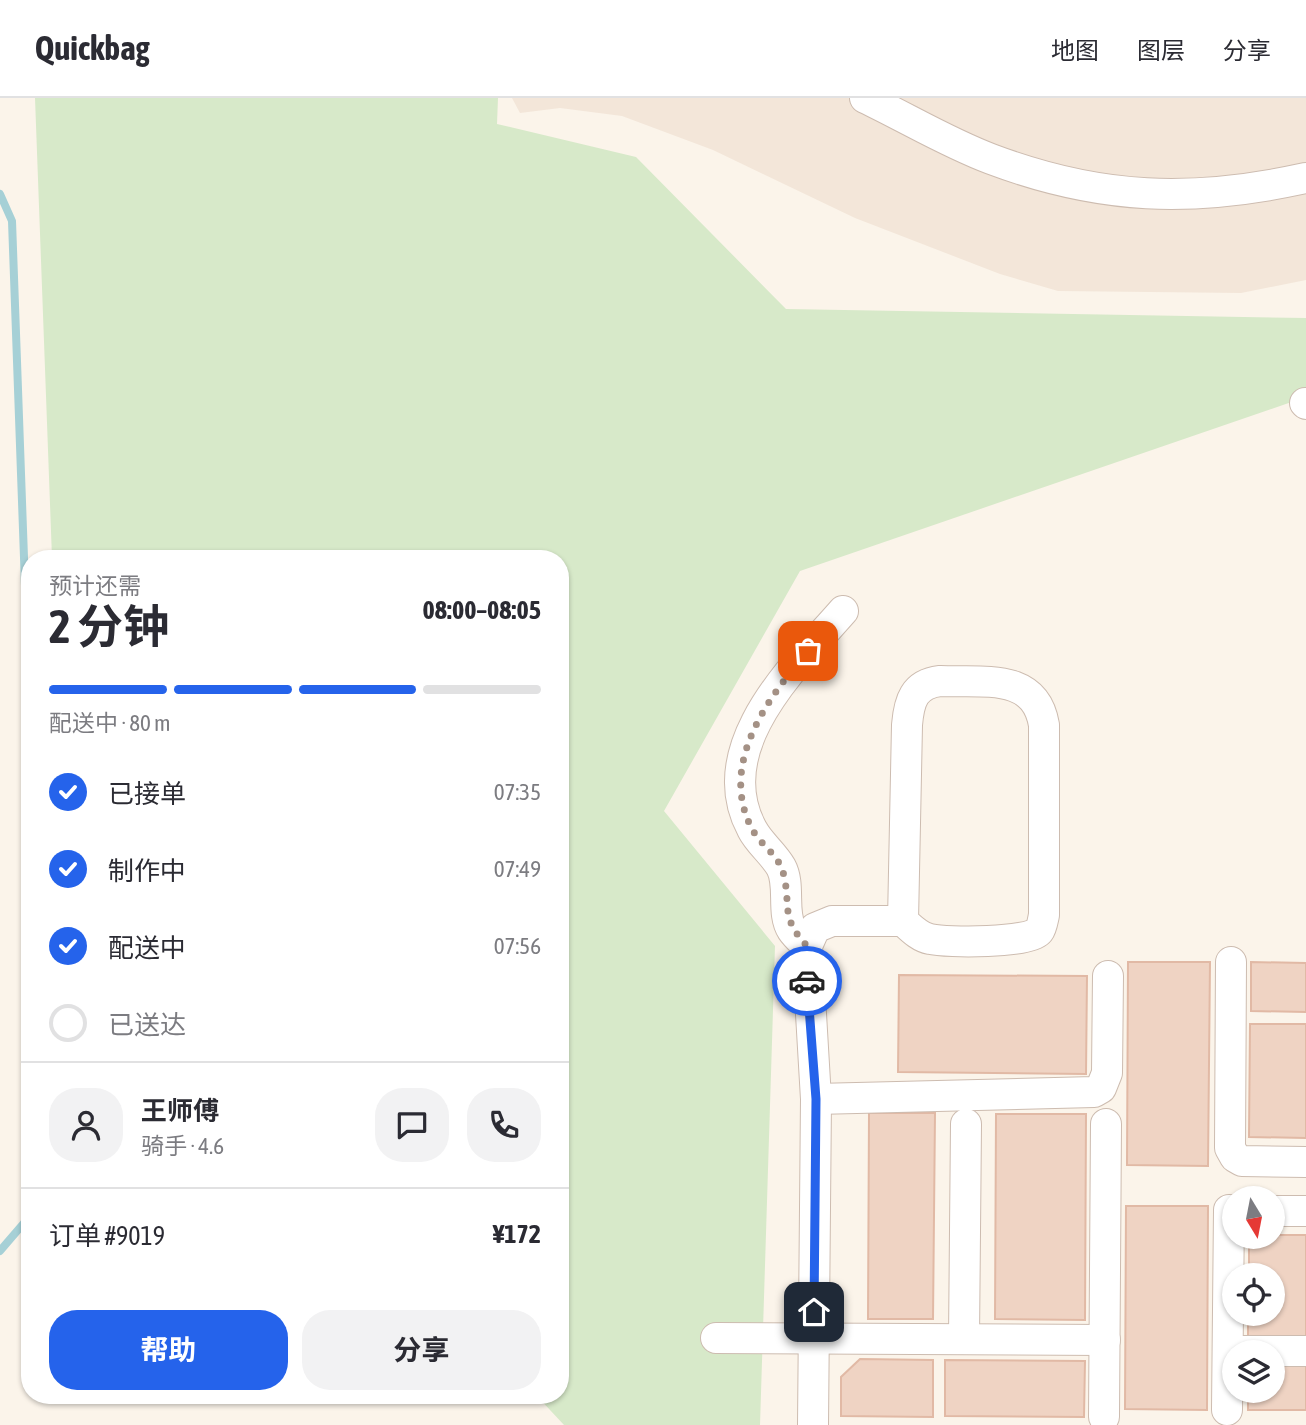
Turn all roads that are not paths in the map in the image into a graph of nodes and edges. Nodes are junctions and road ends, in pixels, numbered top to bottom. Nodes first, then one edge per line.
1 (865, 98) edge
2 (1306, 178) edge
3 (843, 611) dead end
4 (890, 922) junction
5 (807, 946) junction
6 (1231, 962) dead end
7 (1108, 976) dead end
8 (816, 1099) junction
9 (966, 1124) dead end
10 (1107, 1124) dead end
11 (1306, 1162) edge
12 (1285, 1211) edge
13 (1306, 1211) edge
14 (1229, 1250) edge
15 (716, 1338) dead end
16 (814, 1339) junction
17 (964, 1339) junction
18 (1105, 1340) junction
19 (1228, 1340) edge
20 (1285, 1352) edge
21 (1306, 1352) edge
22 (1227, 1403) edge
23 (1227, 1410) dead end
24 (1104, 1417) dead end
25 (813, 1425) edge

1 - 2 street
3 - 5 street
4 - 4 street
4 - 5 street
5 - 8 street
6 - 11 street
7 - 8 street
8 - 16 street
9 - 17 street
10 - 18 street
12 - 13 street
14 - 19 street
15 - 16 street
16 - 17 street
16 - 25 street
17 - 18 street
18 - 24 street
20 - 21 street
22 - 23 street

